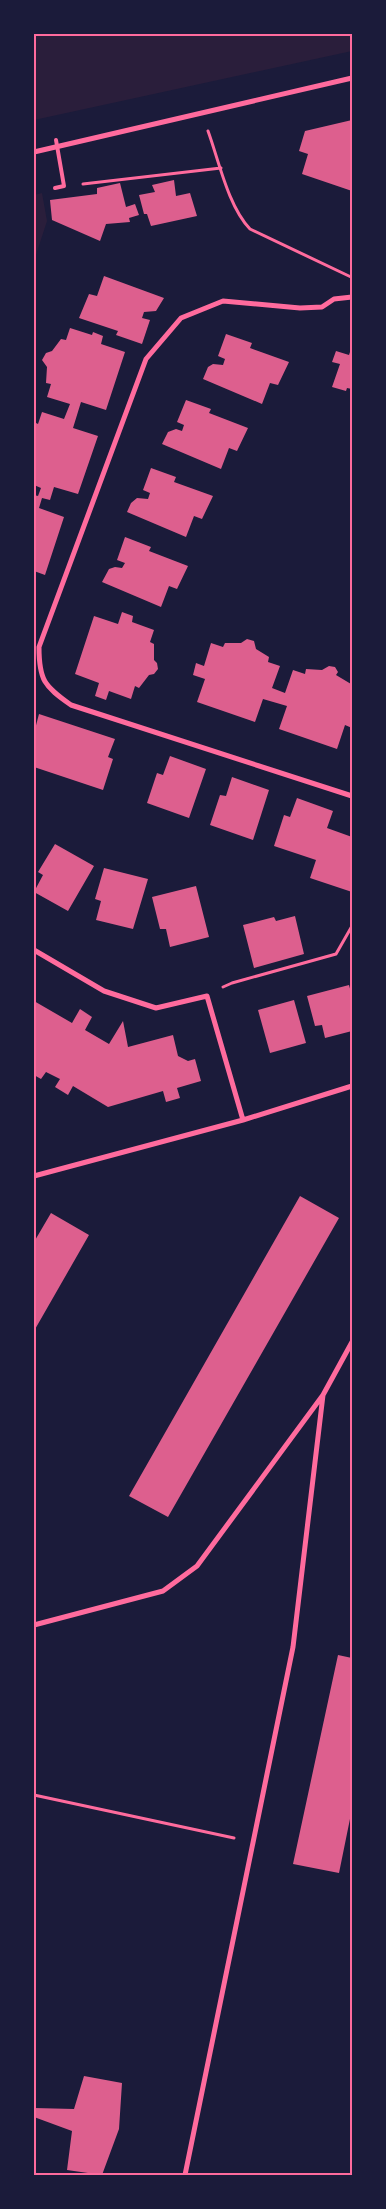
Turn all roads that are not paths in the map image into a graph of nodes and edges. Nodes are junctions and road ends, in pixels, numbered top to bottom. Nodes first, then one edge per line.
1 (352, 78) edge
2 (56, 140) dead end
3 (57, 147) junction
4 (34, 152) edge
5 (55, 188) dead end
6 (352, 297) edge
7 (352, 796) edge
8 (34, 950) edge
9 (352, 1086) edge
10 (243, 1120) junction
11 (34, 1176) edge
12 (352, 1342) edge
13 (323, 1395) junction
14 (34, 1625) edge
15 (185, 2175) edge

1 - 3 street
2 - 3 lane
3 - 4 street
3 - 5 lane
6 - 7 street
8 - 10 street
9 - 10 street
10 - 11 street
12 - 13 street
13 - 14 street
13 - 15 street

